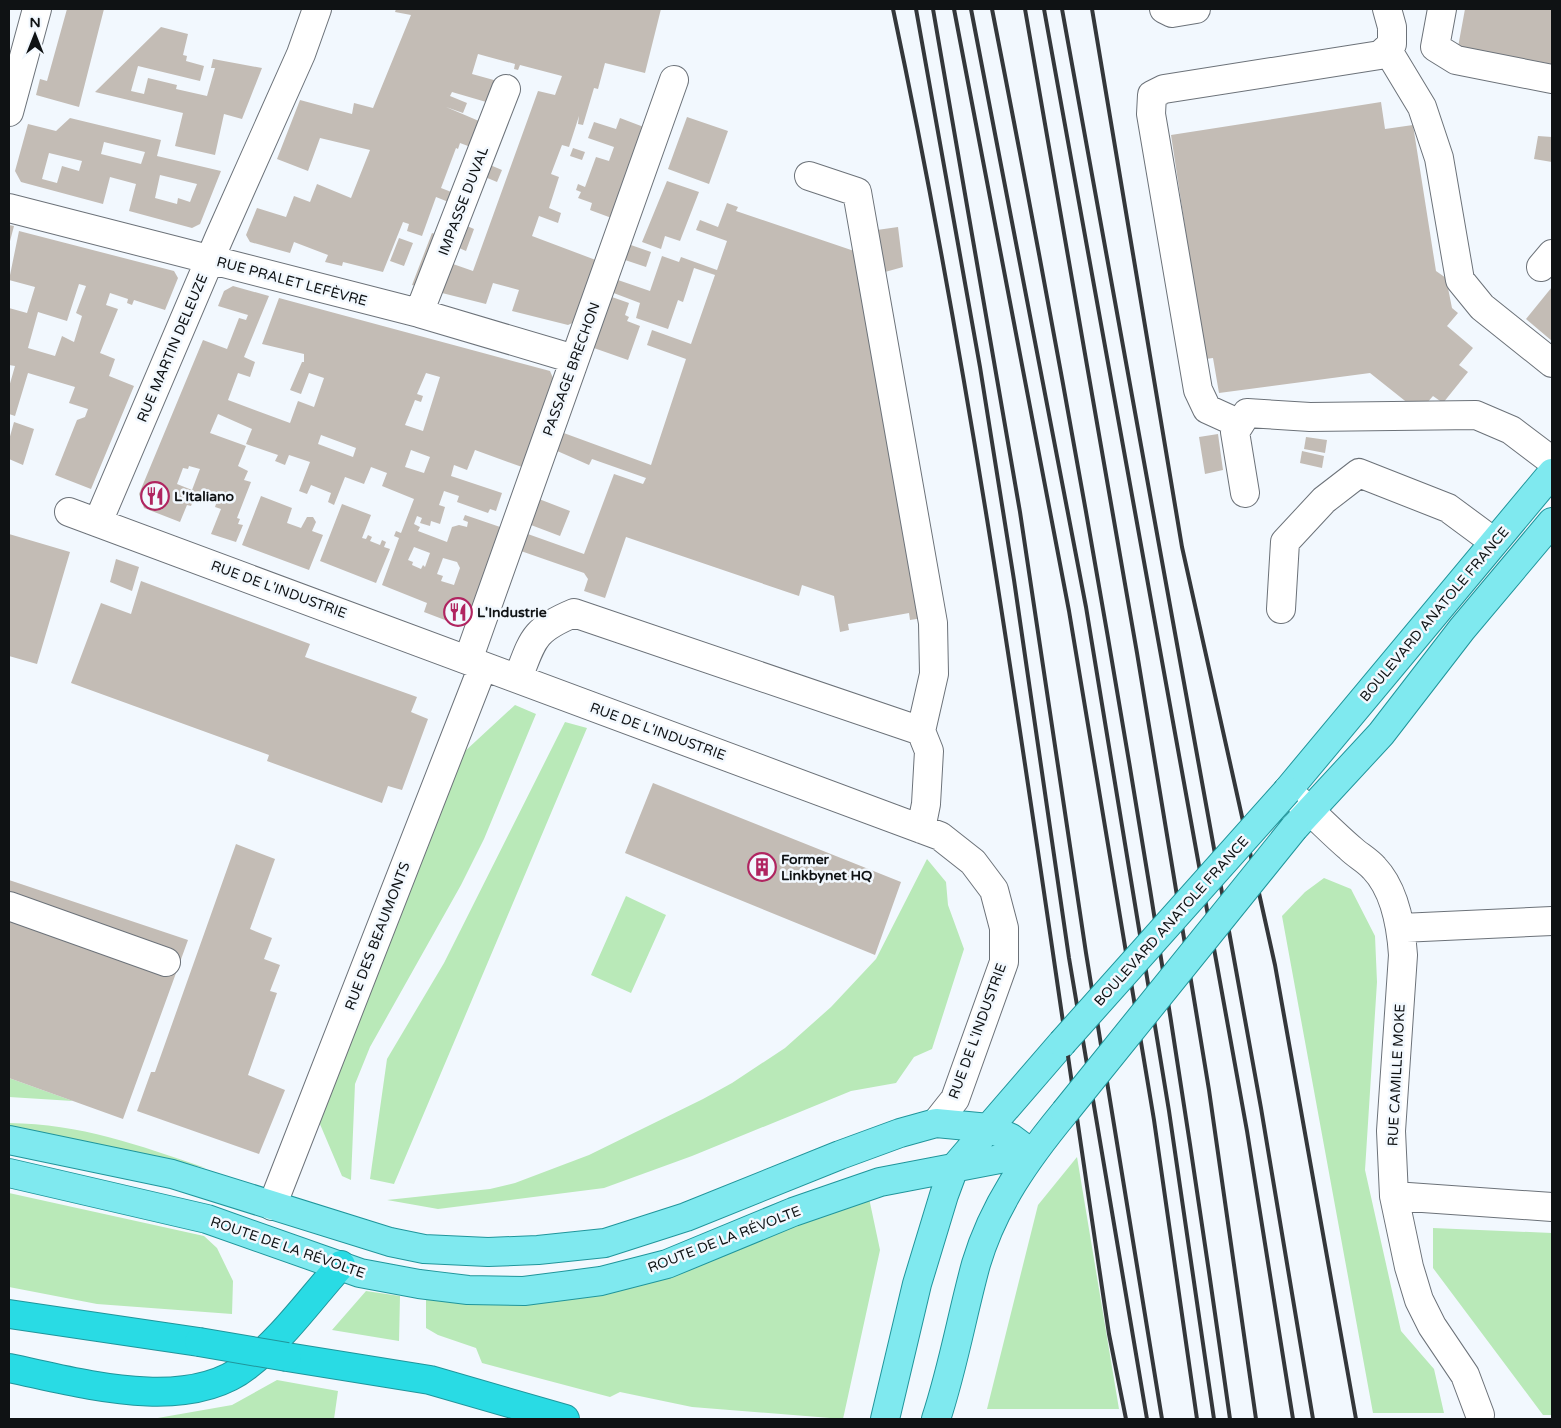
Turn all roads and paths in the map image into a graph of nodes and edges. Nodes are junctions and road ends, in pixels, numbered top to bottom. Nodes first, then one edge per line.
1 (36, 9) edge
2 (317, 9) edge
3 (1164, 9) edge
4 (1196, 9) edge
5 (1387, 9) edge
6 (1442, 9) edge
7 (1387, 49) junction
8 (1552, 79) edge
9 (674, 80) dead end
10 (506, 89) dead end
11 (9, 112) edge
12 (808, 176) dead end
13 (9, 208) edge
14 (209, 259) junction
15 (419, 313) junction
16 (574, 360) junction
17 (1552, 363) edge
18 (1240, 424) junction
19 (1552, 461) edge
20 (1552, 473) edge
21 (1246, 493) dead end
22 (70, 512) dead end
23 (98, 522) junction
24 (1552, 522) edge
25 (1494, 542) junction
26 (1281, 609) dead end
27 (476, 663) junction
28 (518, 678) junction
29 (921, 731) junction
30 (1287, 791) junction
31 (1303, 819) junction
32 (921, 829) junction
33 (9, 906) edge
34 (1552, 921) edge
35 (1401, 928) junction
36 (166, 962) dead end
37 (936, 1123) junction
38 (989, 1128) junction
39 (9, 1140) edge
40 (1031, 1153) junction
41 (954, 1168) junction
42 (9, 1173) edge
43 (1394, 1196) junction
44 (272, 1206) junction
45 (1552, 1207) edge
46 (390, 1242) junction
47 (341, 1265) junction
48 (9, 1314) edge
49 (9, 1368) edge
50 (1480, 1415) dead end
51 (566, 1419) edge
52 (885, 1419) edge
53 (936, 1419) edge

1 - 11 street
2 - 14 street, RUE MARTIN DELEUZE
3 - 4 street
5 - 7 street
6 - 8 street
7 - 17 street
7 - 18 street
9 - 16 street, PASSAGE BRECHON
10 - 15 street, IMPASSE DUVAL
12 - 29 street
13 - 14 street, RUE PRALET LEFÈVRE
14 - 15 street, RUE PRALET LEFÈVRE
14 - 23 street, RUE MARTIN DELEUZE
15 - 16 street, RUE PRALET LEFÈVRE
16 - 27 street, PASSAGE BRECHON
18 - 19 street
18 - 21 street
20 - 25 main road, BOULEVARD ANATOLE FRANCE
22 - 23 street, RUE DE L'INDUSTRIE
23 - 27 street, RUE DE L'INDUSTRIE
24 - 31 main road
25 - 26 street
25 - 30 main road, BOULEVARD ANATOLE FRANCE
27 - 28 street, RUE DE L'INDUSTRIE
27 - 44 street, RUE DES BEAUMONTS
28 - 29 street
28 - 32 street, RUE DE L'INDUSTRIE
29 - 32 street
30 - 31 street, RUE CAMILLE MOKE
30 - 38 main road, BOULEVARD ANATOLE FRANCE, bridge
31 - 35 street, RUE CAMILLE MOKE
31 - 40 main road, bridge
32 - 37 street, RUE DE L'INDUSTRIE
33 - 36 street
34 - 35 street
35 - 43 street, RUE CAMILLE MOKE
37 - 38 main road
37 - 46 main road
38 - 40 main road
38 - 41 main road, BOULEVARD ANATOLE FRANCE
39 - 44 main road
40 - 41 main road, ROUTE DE LA RÉVOLTE
40 - 53 main road
41 - 47 main road, ROUTE DE LA RÉVOLTE
41 - 52 main road, BOULEVARD ANATOLE FRANCE
42 - 47 main road, ROUTE DE LA RÉVOLTE
43 - 45 street
43 - 50 street, RUE CAMILLE MOKE
44 - 46 main road
46 - 47 main road
47 - 49 highway
48 - 51 highway, bridge

